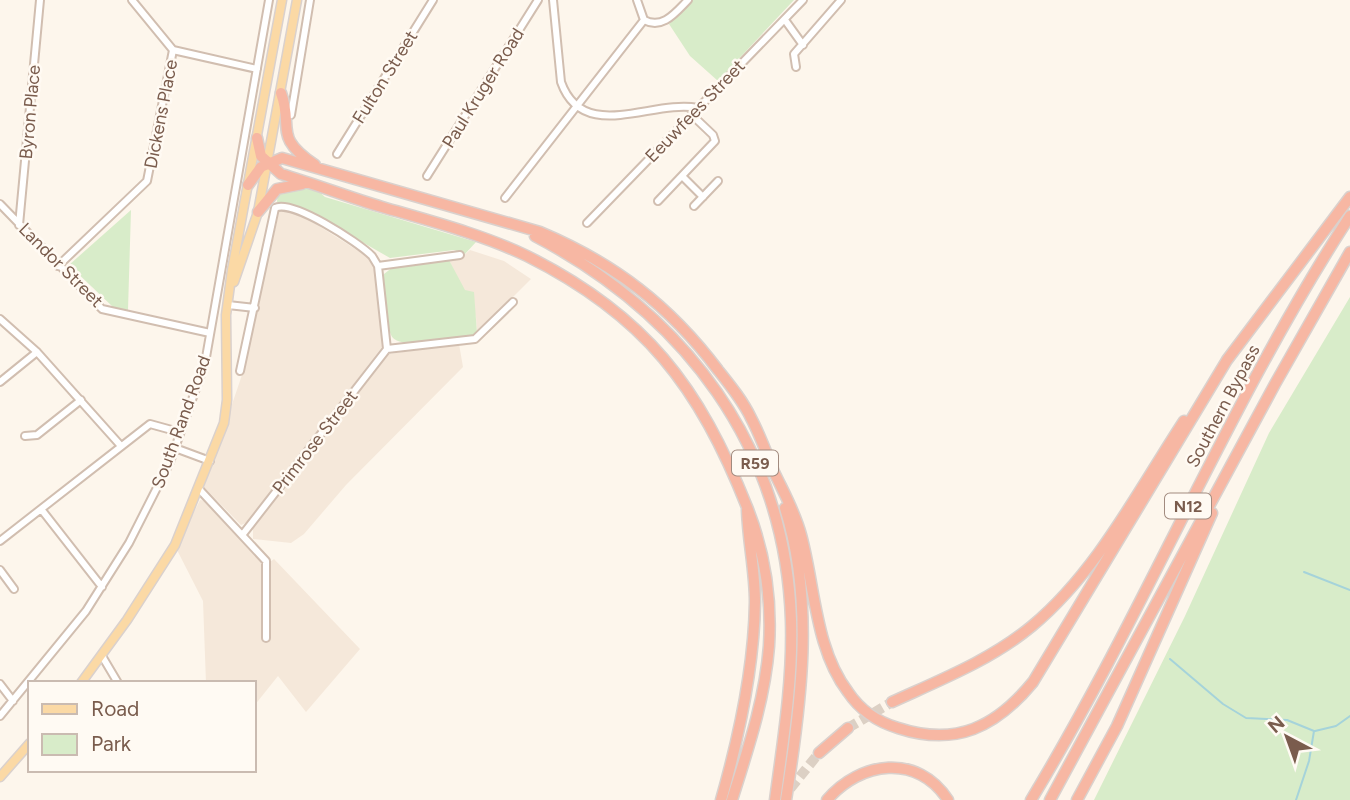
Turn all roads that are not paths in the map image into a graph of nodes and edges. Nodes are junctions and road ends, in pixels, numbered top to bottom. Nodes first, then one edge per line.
1 (40, 0) edge
2 (132, 0) edge
3 (269, 0) edge
4 (282, 0) edge
5 (297, 0) edge
6 (310, 0) edge
7 (433, 0) edge
8 (538, 0) edge
9 (553, 0) edge
10 (637, 0) edge
11 (688, 0) edge
12 (803, 0) edge
13 (841, 0) edge
14 (554, 12) junction
15 (644, 20) junction
16 (785, 20) junction
17 (803, 45) junction
18 (173, 50) junction
19 (796, 67) dead end
20 (257, 69) junction
21 (281, 93) junction
22 (577, 106) junction
23 (677, 107) junction
24 (698, 108) junction
25 (692, 114) junction
26 (290, 115) dead end
27 (685, 122) junction
28 (257, 138) junction
29 (337, 154) dead end
30 (267, 163) junction
31 (321, 169) junction
32 (427, 176) dead end
33 (682, 176) junction
34 (718, 181) dead end
35 (248, 185) junction
36 (317, 186) junction
37 (703, 197) junction
38 (1350, 197) edge
39 (505, 198) dead end
40 (658, 201) dead end
41 (0, 204) edge
42 (694, 206) dead end
43 (258, 212) junction
44 (1350, 216) edge
45 (587, 223) dead end
46 (19, 225) junction
47 (520, 227) junction
48 (1350, 252) edge
49 (460, 255) dead end
50 (58, 265) junction
51 (378, 267) junction
52 (229, 295) junction
53 (513, 302) dead end
54 (228, 305) junction
55 (255, 308) junction
56 (0, 319) edge
57 (210, 333) junction
58 (387, 349) junction
59 (37, 352) junction
60 (240, 371) dead end
61 (0, 382) edge
62 (1204, 398) junction
63 (80, 400) junction
64 (179, 432) junction
65 (25, 436) dead end
66 (121, 446) junction
67 (175, 448) junction
68 (211, 461) junction
69 (1229, 472) junction
70 (781, 487) junction
71 (199, 489) junction
72 (747, 506) junction
73 (41, 509) junction
74 (243, 534) junction
75 (0, 541) edge
76 (0, 570) edge
77 (102, 587) junction
78 (14, 589) dead end
79 (265, 638) dead end
80 (102, 656) junction
81 (30, 681) edge
82 (83, 681) edge
83 (117, 681) edge
84 (28, 683) edge
85 (0, 684) edge
86 (13, 701) junction
87 (892, 702) tunnel mouth
88 (0, 716) edge
89 (848, 728) tunnel mouth
90 (28, 745) edge
91 (818, 753) tunnel mouth
92 (0, 777) edge
93 (1077, 799) edge
94 (721, 800) edge
95 (732, 800) edge
96 (775, 800) edge
97 (786, 800) edge
98 (827, 800) edge
99 (948, 800) edge
100 (1031, 800) edge
101 (1050, 800) edge

1 - 46 street, Byron Place
2 - 18 street
3 - 20 street, South Rand Road
4 - 28 main road, South Rand Road
5 - 21 main road, South Rand Road
6 - 26 street
7 - 29 street, Fulton Street
8 - 14 street
8 - 32 street, Paul Kruger Road
9 - 14 street
10 - 15 street
11 - 15 street
12 - 16 street, Eeuwfees Street
13 - 17 street
14 - 22 street
15 - 22 street
16 - 17 street
16 - 24 street, Eeuwfees Street
17 - 19 street
18 - 20 street
18 - 50 street, Dickens Place
20 - 57 street, South Rand Road
21 - 30 main road, South Rand Road
21 - 31 highway
22 - 23 street
22 - 39 street
23 - 24 street
23 - 27 street
24 - 25 street, Eeuwfees Street
25 - 27 street, Eeuwfees Street
25 - 33 street
27 - 45 street, Eeuwfees Street
28 - 30 highway
28 - 35 main road, South Rand Road
30 - 31 highway
30 - 35 highway
30 - 36 highway
30 - 43 main road, South Rand Road
31 - 47 highway, R59
33 - 37 street
33 - 40 street
34 - 37 street
35 - 52 main road, South Rand Road
36 - 43 highway
36 - 72 highway, R59
37 - 42 street
38 - 62 highway
41 - 46 street, Landor Street
43 - 52 main road, South Rand Road
44 - 100 highway, Southern Bypass / N12
46 - 50 street, Landor Street
47 - 70 highway
47 - 96 highway, R59
48 - 69 highway, Southern Bypass / N12
49 - 51 street
50 - 57 street, Landor Street
51 - 55 street
51 - 58 street
52 - 54 main road, South Rand Road
53 - 58 street
54 - 55 street
54 - 68 main road, South Rand Road
55 - 60 street
56 - 59 street
57 - 64 street, South Rand Road
58 - 74 street, Primrose Street
59 - 61 street
59 - 63 street
62 - 70 highway
62 - 87 highway
63 - 65 street
63 - 66 street
64 - 66 street
64 - 67 street, South Rand Road
66 - 73 street
67 - 68 street
67 - 77 street, South Rand Road
68 - 71 main road, South Rand Road
69 - 93 highway
69 - 101 highway, Southern Bypass / N12
70 - 97 highway
71 - 74 street
71 - 80 main road, South Rand Road
72 - 94 highway
72 - 95 highway, R59
73 - 75 street
73 - 77 street
74 - 79 street
76 - 78 street
77 - 81 street, South Rand Road
80 - 82 main road, South Rand Road
80 - 83 street
84 - 86 street, South Rand Road
85 - 86 street
86 - 88 street, South Rand Road
89 - 91 highway
90 - 92 main road
98 - 99 highway

